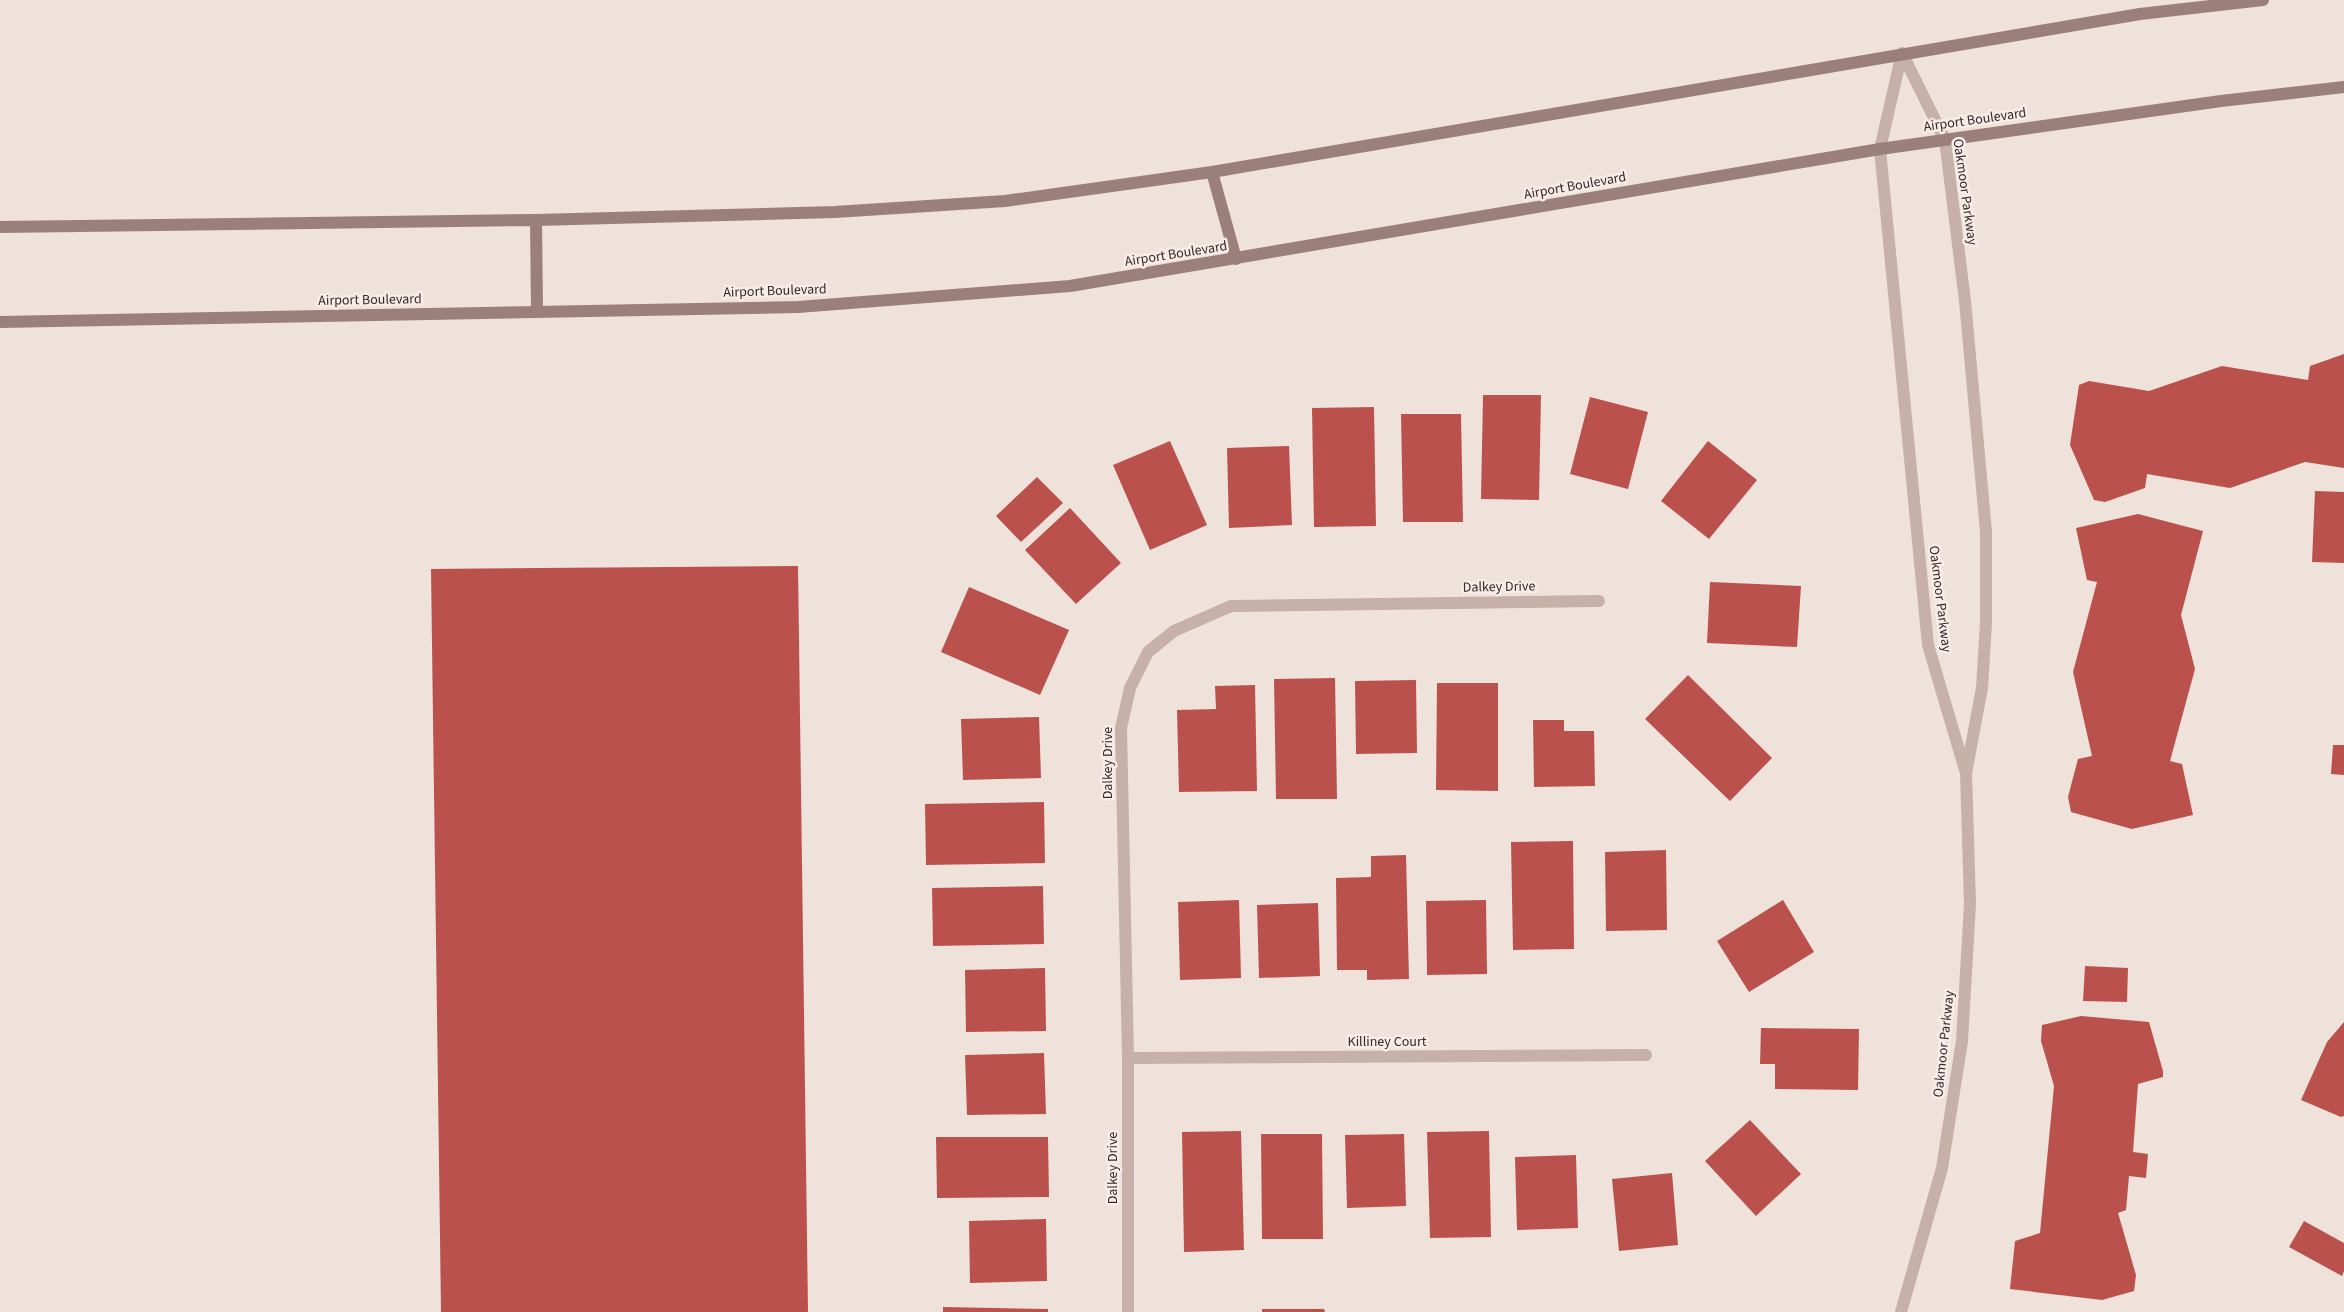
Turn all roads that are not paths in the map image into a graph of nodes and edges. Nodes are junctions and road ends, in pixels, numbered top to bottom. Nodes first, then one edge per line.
1 (2264, 0) edge
2 (1902, 53) junction
3 (2344, 87) edge
4 (1944, 140) junction
5 (1880, 149) junction
6 (1212, 172) junction
7 (536, 220) junction
8 (0, 226) edge
9 (1236, 259) junction
10 (537, 312) junction
11 (0, 322) edge
12 (1599, 601) dead end
13 (1966, 773) junction
14 (1646, 1055) dead end
15 (1128, 1058) junction
16 (1128, 1312) edge
17 (1901, 1312) edge

1 - 2 main road
2 - 4 street, Oakmoor Parkway
2 - 5 street, Oakmoor Parkway
2 - 6 main road
3 - 4 main road, Airport Boulevard
4 - 5 main road, Airport Boulevard
4 - 13 street, Oakmoor Parkway
5 - 9 main road, Airport Boulevard
5 - 13 street, Oakmoor Parkway
6 - 7 main road
6 - 9 main road
7 - 8 main road
7 - 10 main road
9 - 10 main road, Airport Boulevard
10 - 11 main road, Airport Boulevard
12 - 15 street, Dalkey Drive
13 - 17 street, Oakmoor Parkway
14 - 15 street, Killiney Court
15 - 16 street, Dalkey Drive

